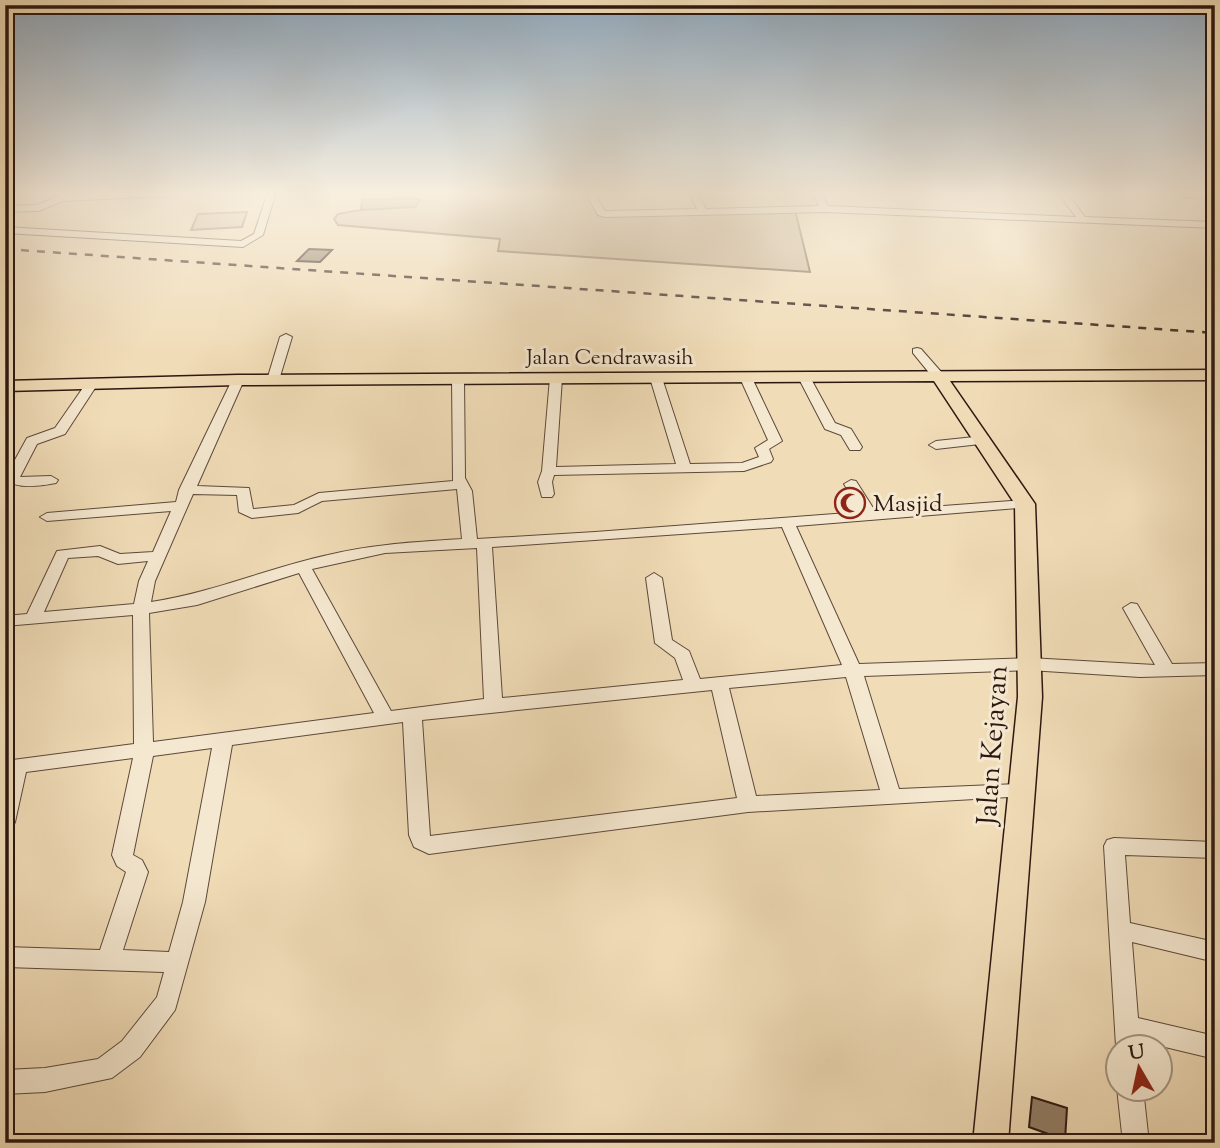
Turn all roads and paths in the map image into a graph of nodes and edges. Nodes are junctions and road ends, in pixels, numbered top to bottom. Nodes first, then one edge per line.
1 (286, 337) dead end
2 (917, 351) dead end
3 (1215, 375) edge
4 (804, 377) junction
5 (939, 377) junction
6 (556, 378) junction
7 (656, 378) junction
8 (746, 378) junction
9 (458, 379) junction
10 (238, 380) junction
11 (273, 380) junction
12 (91, 385) junction
13 (5, 386) edge
14 (984, 440) junction
15 (936, 445) dead end
16 (855, 447) dead end
17 (684, 468) junction
18 (549, 471) junction
19 (51, 480) dead end
20 (851, 484) dead end
21 (460, 485) junction
22 (186, 490) junction
23 (547, 494) dead end
24 (1025, 504) junction
25 (179, 506) junction
26 (871, 516) junction
27 (47, 517) dead end
28 (787, 522) junction
29 (477, 542) junction
30 (157, 556) junction
31 (303, 566) junction
32 (654, 578) dead end
33 (1131, 608) dead end
34 (141, 609) junction
35 (34, 617) junction
36 (5, 621) edge
37 (1029, 664) junction
38 (1215, 669) edge
39 (853, 670) junction
40 (1167, 671) junction
41 (719, 682) junction
42 (693, 684) junction
43 (493, 705) junction
44 (412, 715) junction
45 (386, 719) junction
46 (223, 741) junction
47 (144, 751) junction
48 (12, 767) edge
49 (1020, 791) junction
50 (892, 797) junction
51 (748, 804) junction
52 (5, 822) edge
53 (1215, 850) edge
54 (1121, 930) junction
55 (1215, 952) edge
56 (5, 957) edge
57 (107, 961) junction
58 (178, 962) junction
59 (1127, 1032) edge
60 (1174, 1043) edge
61 (1215, 1048) edge
62 (5, 1082) edge
63 (1132, 1102) edge
64 (990, 1143) edge
65 (1136, 1143) edge

1 - 11 street
2 - 5 street
3 - 5 main road, Jalan Cendrawasih
4 - 5 main road, Jalan Cendrawasih
4 - 8 main road, Jalan Cendrawasih
4 - 16 street
5 - 14 main road
6 - 7 main road, Jalan Cendrawasih
6 - 9 main road, Jalan Cendrawasih
6 - 18 street
7 - 8 main road, Jalan Cendrawasih
7 - 17 street
8 - 17 street
9 - 11 main road, Jalan Cendrawasih
9 - 21 street
10 - 11 main road, Jalan Cendrawasih
10 - 12 main road, Jalan Cendrawasih
10 - 22 street
12 - 13 main road, Jalan Cendrawasih
12 - 19 street
14 - 15 street
14 - 24 main road
17 - 18 street
18 - 23 street
20 - 26 street
21 - 22 street
21 - 29 street
22 - 25 street
24 - 26 street
24 - 37 main road, Jalan Kejayan
25 - 27 street
25 - 30 street
26 - 28 street
28 - 29 street
28 - 39 street
29 - 31 street
29 - 43 street
30 - 34 street
30 - 35 street
31 - 34 street
31 - 45 street
32 - 42 street
33 - 40 street
34 - 35 street
34 - 47 street
35 - 36 street
37 - 39 street
37 - 40 street
37 - 49 main road, Jalan Kejayan
38 - 40 street
39 - 41 street
39 - 50 street
41 - 42 street
41 - 51 street
42 - 43 street
43 - 44 street
44 - 45 street
44 - 51 street
45 - 46 street
46 - 47 street
46 - 58 street
47 - 48 street
47 - 57 street
48 - 52 street
49 - 50 street
49 - 64 main road, Jalan Kejayan
50 - 51 street
53 - 54 street
54 - 55 street
54 - 59 street
56 - 57 street
57 - 58 street
58 - 62 street
60 - 61 street
63 - 65 street

